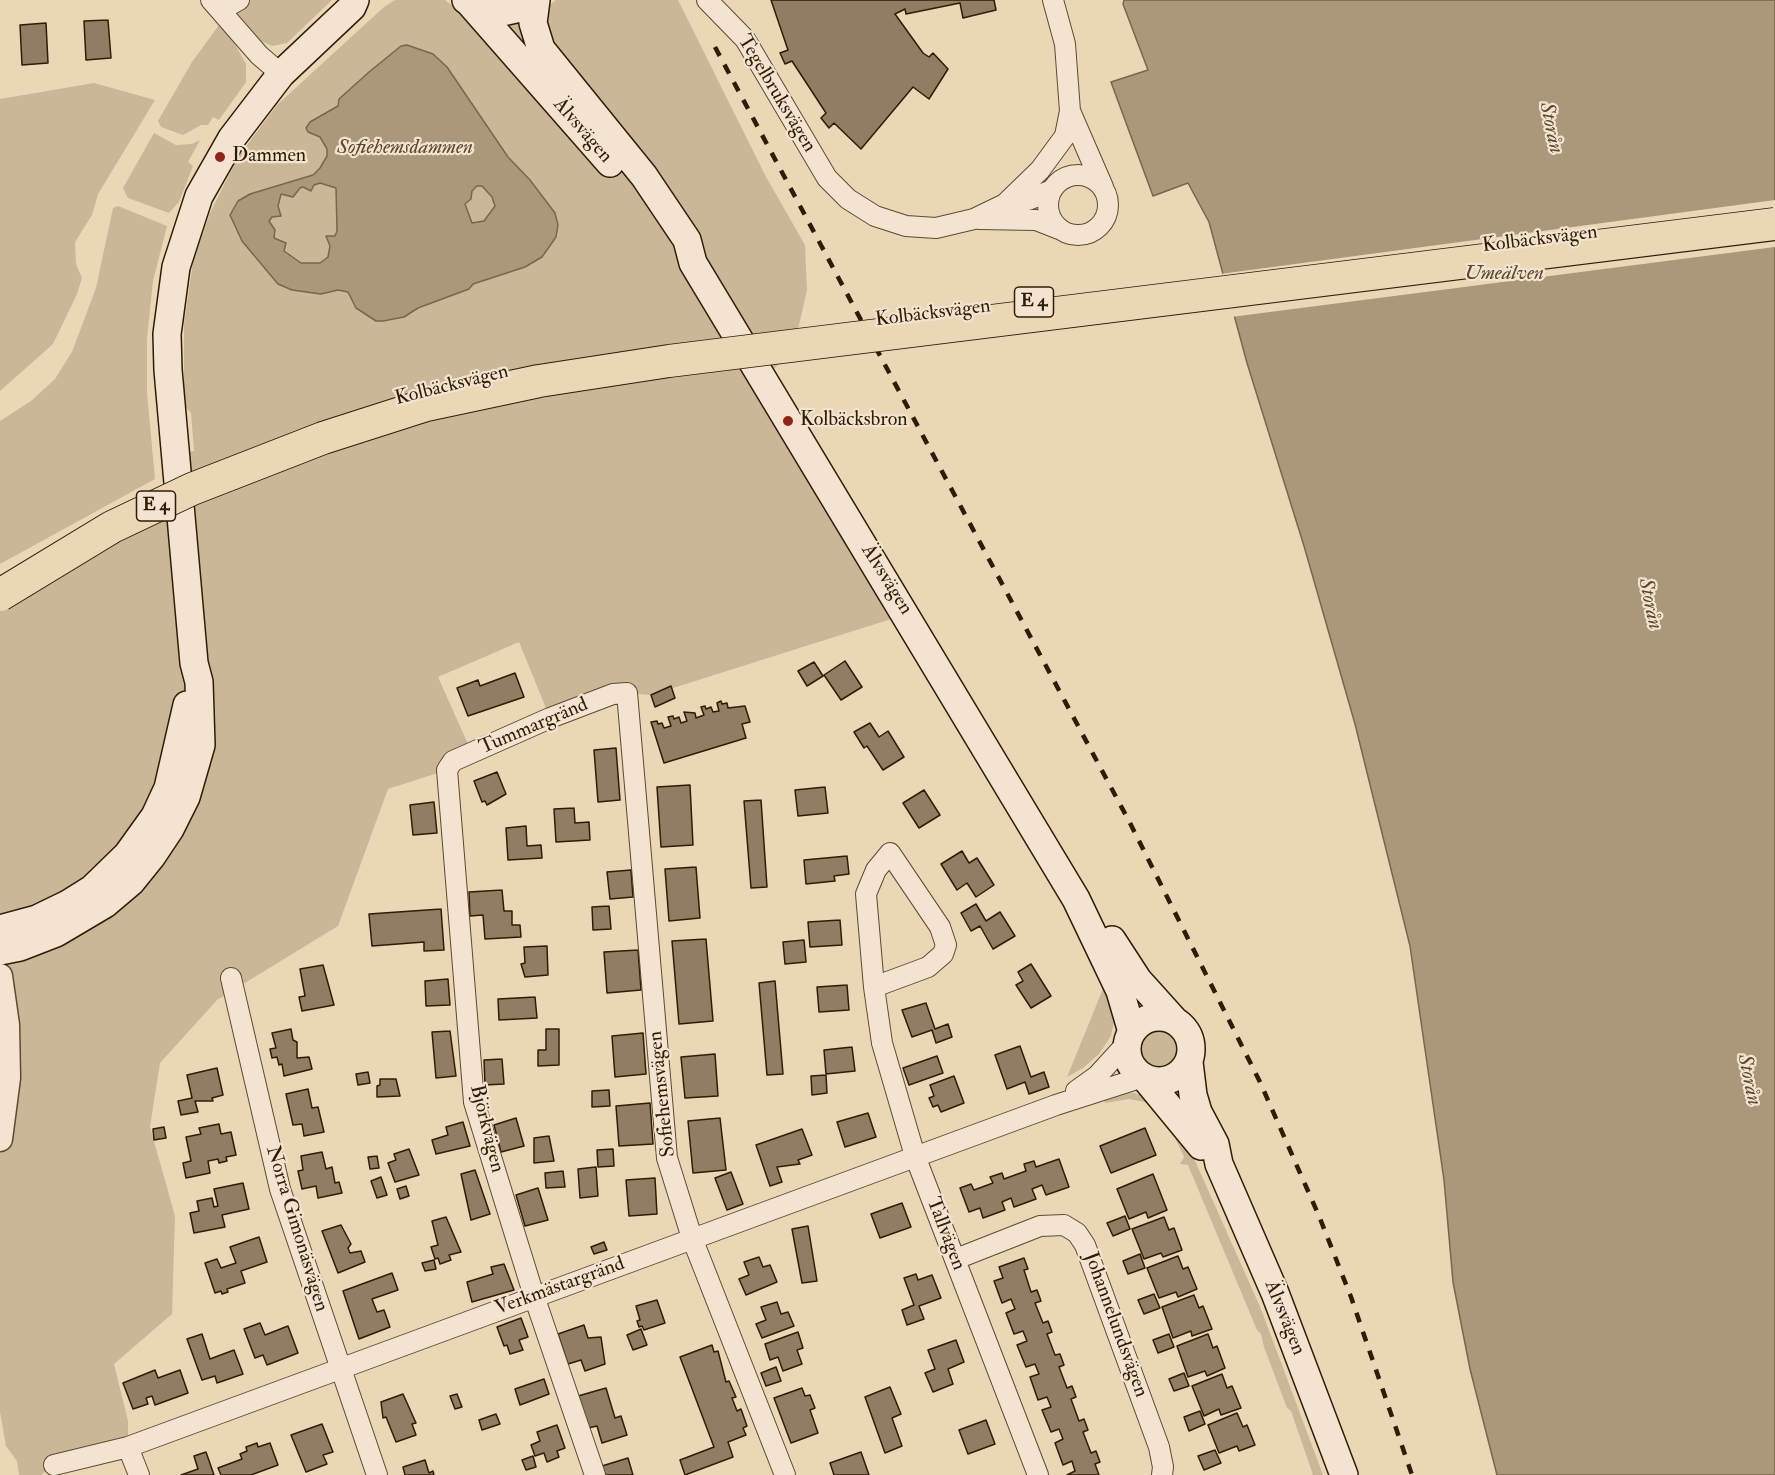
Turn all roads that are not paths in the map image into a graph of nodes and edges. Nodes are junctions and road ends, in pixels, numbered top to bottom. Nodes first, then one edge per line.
1 (239, 0) edge
2 (535, 0) edge
3 (706, 0) edge
4 (1053, 0) edge
5 (467, 1) edge
6 (360, 2) edge
7 (216, 5) edge
8 (281, 74) junction
9 (1070, 111) junction
10 (1065, 136) junction
11 (1056, 185) junction
12 (1103, 188) junction
13 (1005, 204) junction
14 (1775, 211) edge
15 (974, 219) junction
16 (1775, 224) edge
17 (1059, 229) junction
18 (693, 263) junction
19 (0, 575) edge
20 (0, 595) edge
21 (194, 663) junction
22 (627, 693) joint
23 (447, 770) joint
24 (1076, 899) junction
25 (0, 929) edge
26 (0, 951) edge
27 (0, 976) edge
28 (231, 978) dead end
29 (874, 987) junction
30 (1174, 1020) junction
31 (1130, 1037) junction
32 (1189, 1062) junction
33 (1144, 1078) junction
34 (1065, 1102) junction
35 (0, 1139) edge
36 (915, 1156) junction
37 (1219, 1164) junction
38 (692, 1238) junction
39 (956, 1259) junction
40 (534, 1296) junction
41 (340, 1369) junction
42 (128, 1447) junction
43 (54, 1465) dead end
44 (140, 1475) edge
45 (377, 1475) edge
46 (595, 1475) edge
47 (785, 1475) edge
48 (1038, 1475) edge
49 (1162, 1475) edge
50 (1344, 1475) edge

1 - 7 street
2 - 5 main road
2 - 18 main road, Älvsvägen
3 - 15 street, Tegelbruksvägen
4 - 9 street
5 - 18 main road, Älvsvägen
6 - 8 main road
7 - 8 street
8 - 21 main road
9 - 10 street
9 - 12 street
10 - 11 street
10 - 13 street
11 - 12 street
11 - 13 street
11 - 17 street
12 - 17 street
13 - 15 street
14 - 19 highway, Kolbäcksvägen / E 4
15 - 17 street
16 - 20 highway, Kolbäcksvägen / E 4, bridge
18 - 24 main road, Älvsvägen
21 - 25 main road
21 - 26 main road
22 - 23 street, Tummargränd
22 - 38 street, Sofiehemsvägen
23 - 40 street, Björkvägen
24 - 30 main road, Älvsvägen
24 - 31 main road, Älvsvägen
27 - 35 street
28 - 41 street, Norra Gimonäsvägen
29 - 29 street, Tallvägen
29 - 36 street, Tallvägen
30 - 31 main road
30 - 32 main road
31 - 33 main road
31 - 34 street, Verkmästargränd
32 - 33 main road
32 - 37 main road, Älvsvägen
33 - 34 street, Verkmästargränd
33 - 37 main road, Älvsvägen
34 - 36 street, Verkmästargränd
36 - 38 street, Verkmästargränd
36 - 39 street, Tallvägen
37 - 50 main road, Älvsvägen
38 - 40 street, Verkmästargränd
38 - 47 street, Sofiehemsvägen
39 - 48 street, Tallvägen
39 - 49 street, Johannelundsvägen
40 - 41 street, Verkmästargränd
40 - 46 street, Björkvägen
41 - 42 street, Verkmästargränd
41 - 45 street, Norra Gimonäsvägen
42 - 43 street, Verkmästargränd
42 - 44 street

